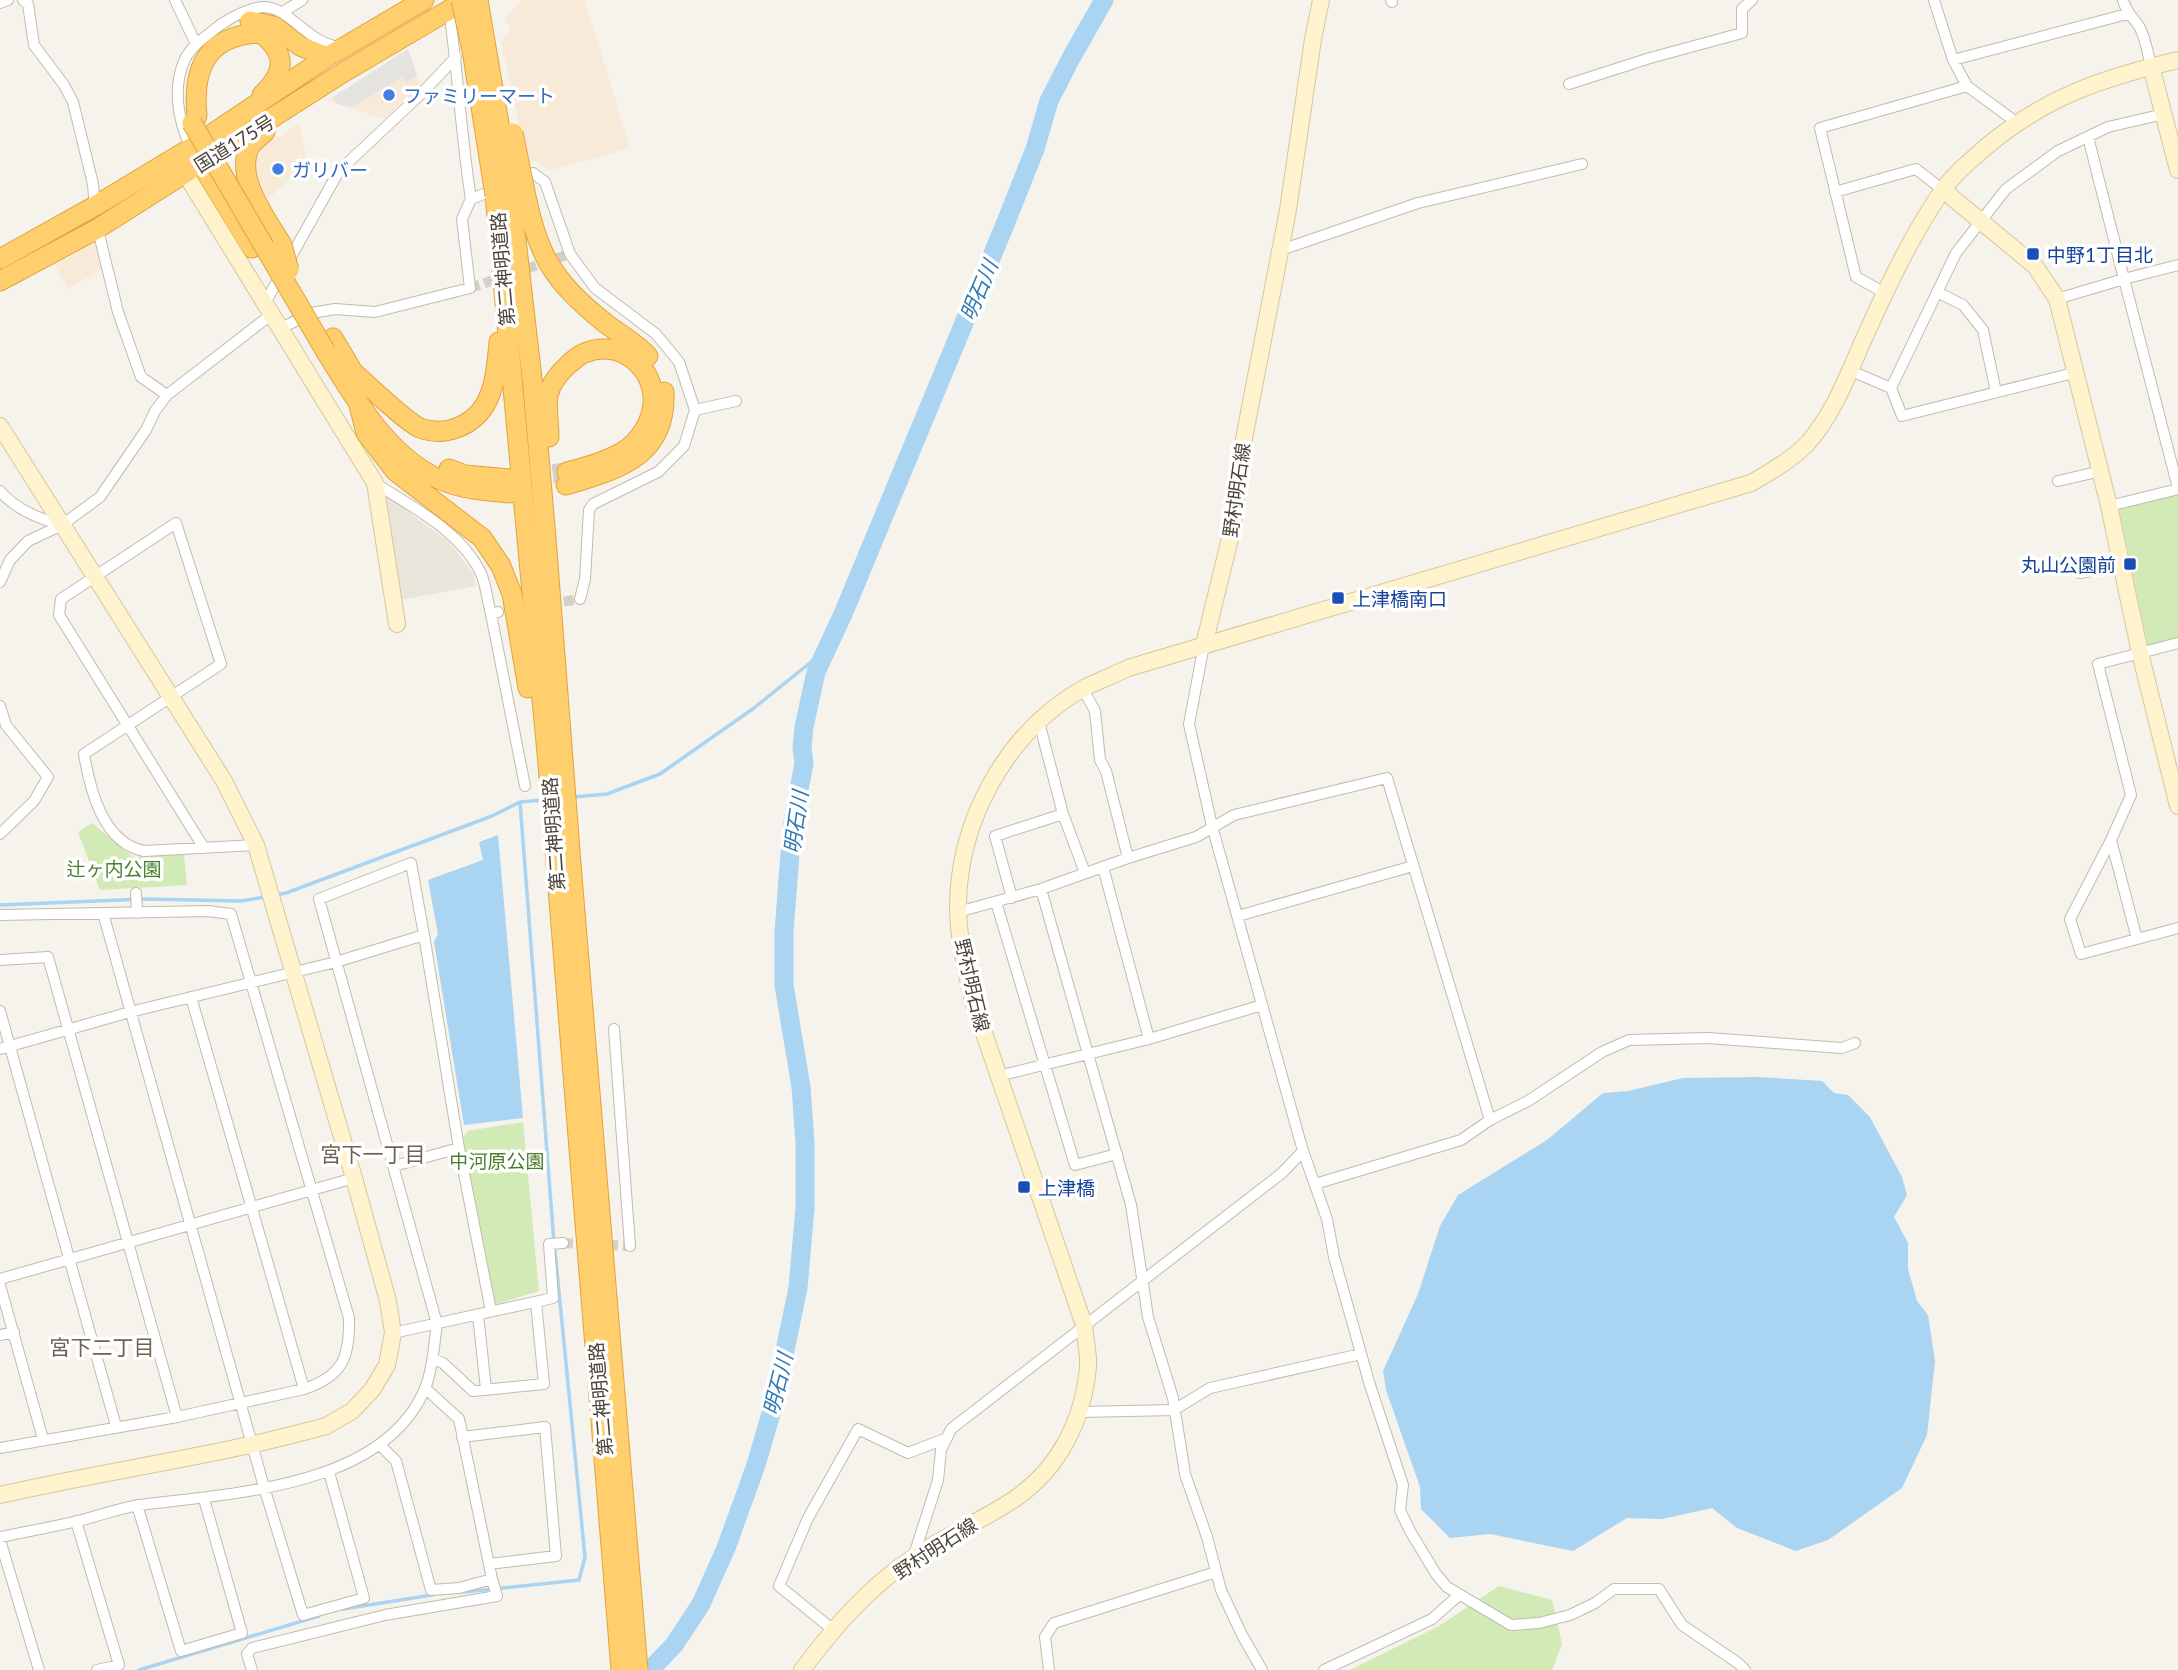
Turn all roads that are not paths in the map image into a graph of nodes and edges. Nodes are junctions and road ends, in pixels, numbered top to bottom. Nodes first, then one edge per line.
1 (8, 0) edge
2 (23, 0) edge
3 (175, 0) edge
4 (302, 0) edge
5 (424, 0) edge
6 (479, 0) edge
7 (1321, 0) edge
8 (1752, 0) edge
9 (1934, 0) edge
10 (2123, 0) edge
11 (456, 2) edge
12 (0, 3) edge
13 (282, 12) junction
14 (2127, 14) junction
15 (196, 44) junction
16 (336, 53) junction
17 (456, 57) junction
18 (1953, 60) junction
19 (2178, 60) edge
20 (2151, 66) junction
21 (1569, 85) dead end
22 (1967, 86) junction
23 (282, 113) junction
24 (2164, 114) junction
25 (195, 120) junction
26 (2016, 122) junction
27 (218, 131) junction
28 (2088, 137) junction
29 (188, 160) junction
30 (1582, 164) dead end
31 (2178, 170) edge
32 (509, 188) junction
33 (1943, 190) junction
34 (1835, 192) junction
35 (471, 199) junction
36 (95, 206) junction
37 (1980, 222) junction
38 (97, 229) junction
39 (1278, 251) junction
40 (0, 260) edge
41 (2178, 265) edge
42 (2124, 279) junction
43 (289, 280) junction
44 (0, 281) edge
45 (1937, 292) junction
46 (1885, 293) junction
47 (2057, 299) junction
48 (506, 314) junction
49 (273, 315) junction
50 (329, 345) junction
51 (1849, 370) junction
52 (2077, 372) junction
53 (354, 373) junction
54 (1891, 388) junction
55 (1996, 392) junction
56 (167, 395) junction
57 (736, 401) dead end
58 (359, 405) junction
59 (695, 410) junction
60 (0, 426) edge
61 (2101, 471) junction
62 (2058, 481) dead end
63 (375, 483) junction
64 (2178, 488) edge
65 (0, 491) edge
66 (2109, 506) junction
67 (62, 525) junction
68 (547, 538) junction
69 (2122, 566) junction
70 (2079, 573) dead end
71 (94, 576) junction
72 (0, 582) edge
73 (580, 599) dead end
74 (397, 624) dead end
75 (2178, 643) edge
76 (1204, 645) junction
77 (2140, 653) junction
78 (1083, 689) junction
79 (170, 697) junction
80 (0, 706) edge
81 (1039, 722) junction
82 (129, 725) junction
83 (550, 764) junction
84 (525, 786) dead end
85 (2178, 806) edge
86 (1063, 814) junction
87 (1212, 826) junction
88 (0, 835) edge
89 (2111, 840) junction
90 (256, 845) junction
91 (204, 848) junction
92 (1128, 858) junction
93 (563, 865) junction
94 (1413, 866) junction
95 (1103, 867) junction
96 (1085, 873) junction
97 (1041, 889) junction
98 (136, 894) dead end
99 (1012, 898) junction
100 (996, 902) junction
101 (958, 912) junction
102 (103, 913) junction
103 (137, 913) junction
104 (0, 915) edge
105 (1238, 916) junction
106 (2178, 928) edge
107 (424, 935) junction
108 (2137, 939) junction
109 (0, 960) edge
110 (336, 962) junction
111 (294, 973) junction
112 (252, 982) junction
113 (191, 997) junction
114 (1262, 1005) junction
115 (0, 1011) edge
116 (130, 1012) junction
117 (614, 1029) dead end
118 (68, 1030) junction
119 (1149, 1039) junction
120 (1855, 1043) dead end
121 (5, 1048) edge
122 (1088, 1054) junction
123 (1045, 1064) junction
124 (998, 1076) junction
125 (1490, 1120) junction
126 (459, 1149) junction
127 (1303, 1151) junction
128 (1117, 1154) junction
129 (394, 1166) junction
130 (354, 1178) junction
131 (1315, 1184) junction
132 (311, 1191) junction
133 (251, 1208) junction
134 (189, 1225) junction
135 (128, 1242) junction
136 (564, 1243) dead end
137 (630, 1246) dead end
138 (69, 1259) junction
139 (0, 1279) edge
140 (1142, 1282) junction
141 (0, 1285) edge
142 (536, 1301) junction
143 (491, 1311) junction
144 (478, 1315) junction
145 (437, 1324) junction
146 (1084, 1325) junction
147 (14, 1332) junction
148 (393, 1334) junction
149 (0, 1335) edge
150 (1361, 1354) junction
151 (433, 1359) junction
152 (425, 1388) junction
153 (304, 1389) junction
154 (486, 1389) junction
155 (240, 1404) junction
156 (1174, 1410) junction
157 (1081, 1412) junction
158 (177, 1417) junction
159 (116, 1426) junction
160 (462, 1437) junction
161 (947, 1438) junction
162 (43, 1439) junction
163 (252, 1444) junction
164 (380, 1445) junction
165 (0, 1448) edge
166 (329, 1472) junction
167 (264, 1487) junction
168 (0, 1496) edge
169 (204, 1499) junction
170 (137, 1505) junction
171 (76, 1521) junction
172 (0, 1539) edge
173 (620, 1548) junction
174 (913, 1558) junction
175 (489, 1563) junction
176 (1216, 1572) junction
177 (492, 1579) junction
178 (1459, 1595) junction
179 (832, 1629) junction
180 (39, 1670) edge
181 (97, 1670) edge
182 (252, 1670) edge
183 (621, 1670) edge
184 (638, 1670) edge
185 (802, 1670) edge
186 (1049, 1670) edge
187 (1262, 1670) edge
188 (1324, 1670) edge
189 (1745, 1670) edge

1 - 12 street
2 - 36 street
3 - 15 street
4 - 13 street
5 - 16 highway, 国道175号
6 - 32 highway, bridge
7 - 39 street, 野村明石線
8 - 21 street
9 - 18 street
10 - 14 street
11 - 17 street
11 - 23 highway, 国道175号
11 - 32 highway, 第二神明道路, bridge
13 - 15 street
13 - 16 street
14 - 18 street
14 - 20 street
15 - 29 street
16 - 25 highway
16 - 27 highway, 国道175号
17 - 35 street
17 - 49 street
18 - 22 street
19 - 20 street
20 - 24 street
20 - 26 street
22 - 26 street
22 - 34 street
23 - 29 highway, 国道175号
23 - 43 highway, bridge
24 - 28 street
24 - 31 street
25 - 27 highway
25 - 43 highway, bridge
26 - 33 street
27 - 29 highway, 国道175号
28 - 37 street
28 - 42 street
29 - 36 highway, 国道175号
29 - 38 highway, 国道175号
29 - 43 highway, bridge
29 - 49 street
30 - 39 street
32 - 48 highway, 第二神明道路
32 - 68 highway, 第二神明道路
32 - 68 highway
33 - 34 street
33 - 37 street
33 - 46 street
34 - 46 street
35 - 49 street
35 - 59 street
36 - 38 street
36 - 40 highway, 国道175号
37 - 45 street
37 - 47 street
38 - 44 highway, 国道175号
38 - 56 street
39 - 76 street, 野村明石線
41 - 42 street
42 - 47 street
42 - 64 street
43 - 50 highway
45 - 54 street
45 - 55 street
46 - 51 street
47 - 52 street
48 - 53 highway
48 - 83 highway, 第二神明道路
49 - 56 street
49 - 63 street
50 - 53 highway
50 - 58 highway
51 - 54 street
51 - 76 street
52 - 55 street
52 - 61 street
53 - 58 highway
54 - 55 street
56 - 67 street
57 - 59 street
58 - 83 highway
59 - 73 street
60 - 67 street
61 - 62 street
61 - 66 street
63 - 74 street
63 - 84 street
64 - 66 street
65 - 67 street
66 - 69 street
67 - 71 street
67 - 72 street
68 - 83 highway, 第二神明道路
69 - 70 street
69 - 77 street
71 - 79 street
71 - 79 street
71 - 82 street
75 - 77 street
76 - 78 street, 野村明石線
76 - 87 street
77 - 85 street
77 - 89 street
78 - 81 street, 野村明石線
78 - 92 street
79 - 82 street
79 - 90 street
80 - 88 street
81 - 86 street
81 - 101 street, 野村明石線
82 - 91 street
82 - 91 street
83 - 93 highway, 第二神明道路
83 - 93 highway, 第二神明道路
86 - 96 street
86 - 99 street
87 - 92 street
87 - 94 street
87 - 105 street
89 - 108 street
89 - 108 street
90 - 91 street
90 - 111 street
92 - 95 street
93 - 173 highway, 第二神明道路
94 - 105 street
94 - 125 street
95 - 96 street
95 - 119 street
96 - 97 street
97 - 99 street
97 - 122 street
98 - 103 street
99 - 100 street
100 - 101 street
100 - 123 street
101 - 124 street, 野村明石線
102 - 103 street
102 - 104 street
102 - 116 street
103 - 112 street
105 - 114 street
106 - 108 street
107 - 110 street
107 - 110 street
107 - 126 street
109 - 118 street
110 - 111 street
110 - 129 street
111 - 112 street
111 - 130 street
112 - 113 street
112 - 132 street
113 - 116 street
113 - 133 street
114 - 119 street
114 - 127 street
115 - 121 street
116 - 118 street
116 - 134 street
117 - 137 street
118 - 121 street
118 - 135 street
119 - 122 street
120 - 125 street
121 - 138 street
122 - 123 street
122 - 128 street
123 - 124 street
123 - 128 street
124 - 146 street, 野村明石線
125 - 131 street
126 - 129 street
126 - 143 street
127 - 131 street
127 - 140 street
128 - 140 street
129 - 145 street
130 - 132 street
130 - 148 street
131 - 150 street
132 - 133 street
132 - 153 street
133 - 134 street
133 - 153 street
134 - 135 street
134 - 155 street
135 - 138 street
135 - 158 street
136 - 142 street
138 - 139 street
138 - 159 street
140 - 146 street
140 - 156 street
141 - 147 street
142 - 143 street
142 - 154 street
143 - 144 street
144 - 145 street
144 - 154 street
145 - 148 street
145 - 151 street
146 - 157 street, 野村明石線
146 - 161 street
147 - 149 street
147 - 162 street
148 - 163 street
150 - 156 street
150 - 178 street
151 - 152 street
151 - 154 street
152 - 160 street
152 - 164 street
153 - 155 street
155 - 158 street
155 - 163 street
156 - 157 street
156 - 176 street
157 - 174 street, 野村明石線
158 - 159 street
159 - 162 street
160 - 175 street
160 - 175 street
161 - 174 street
161 - 179 street
162 - 165 street
163 - 167 street
163 - 168 street
164 - 166 street
164 - 177 street
166 - 167 street
166 - 167 street
167 - 169 street
169 - 170 street
169 - 170 street
170 - 171 street
171 - 172 street
171 - 181 street
172 - 180 street
173 - 183 highway, 第二神明道路
173 - 184 highway, 第二神明道路
174 - 179 street, 野村明石線
175 - 177 street
176 - 186 street
176 - 187 street
177 - 182 street
178 - 188 street
178 - 189 street
179 - 185 street, 野村明石線

